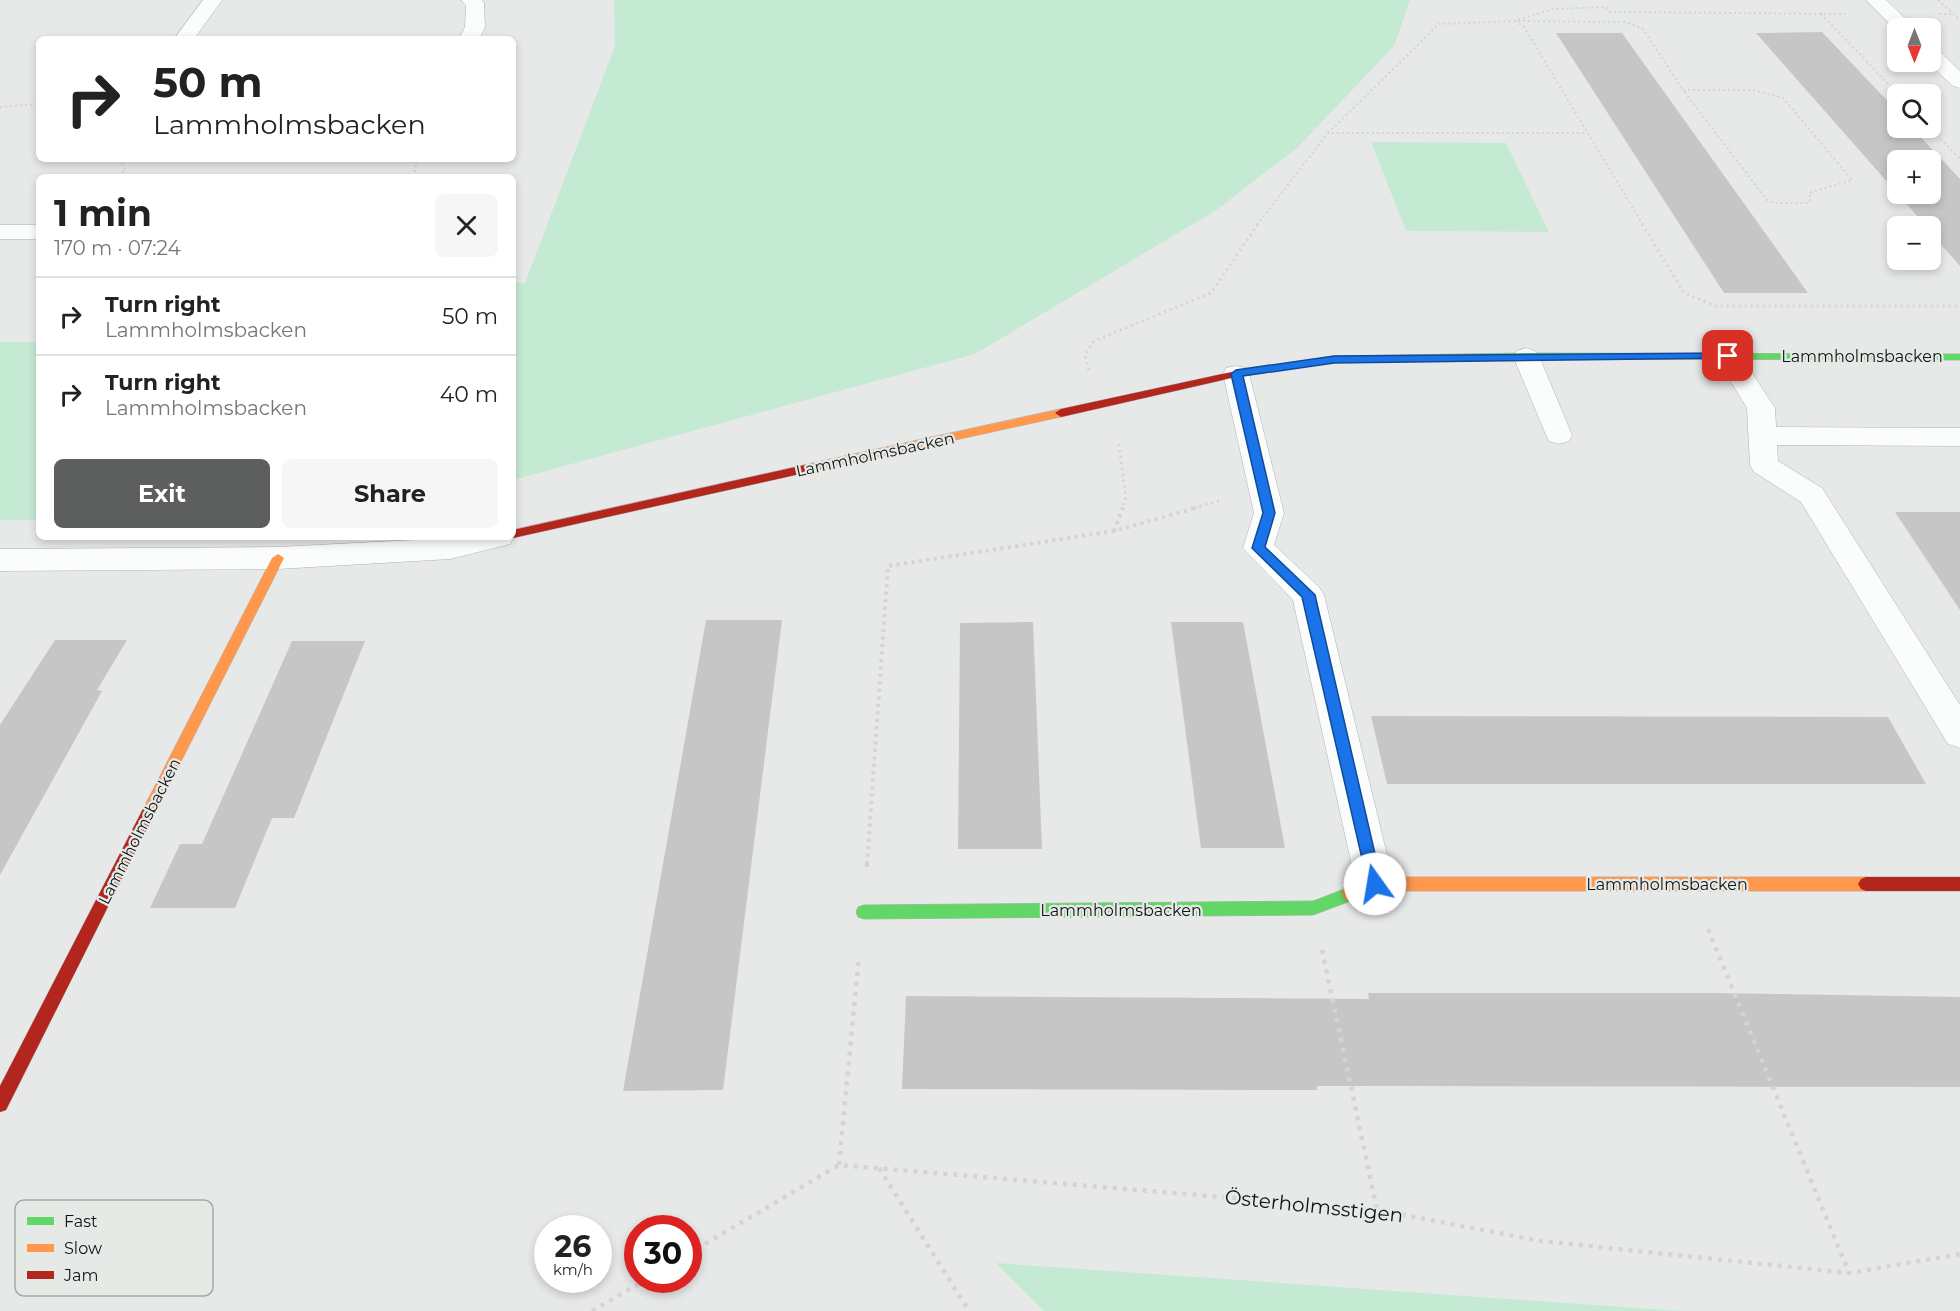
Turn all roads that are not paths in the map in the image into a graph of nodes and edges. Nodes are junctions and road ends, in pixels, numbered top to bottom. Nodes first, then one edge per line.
1 (213, 0) edge
2 (470, 0) edge
3 (1875, 0) edge
4 (1894, 18) edge
5 (186, 36) edge
6 (470, 36) edge
7 (1941, 64) edge
8 (1960, 82) edge
9 (0, 232) edge
10 (36, 232) edge
11 (1526, 356) junction
12 (1728, 356) junction
13 (1960, 357) edge
14 (1236, 374) junction
15 (1559, 435) dead end
16 (1762, 436) junction
17 (1960, 437) edge
18 (516, 533) edge
19 (486, 540) edge
20 (278, 558) junction
21 (0, 560) edge
22 (1960, 734) edge
23 (1375, 884) junction
24 (1960, 884) edge
25 (864, 912) road end
26 (0, 1104) edge

1 - 5 street
2 - 6 street
3 - 4 street
7 - 8 street
9 - 10 street
11 - 12 street, Lammholmsbacken
11 - 14 street, Lammholmsbacken
11 - 15 lane
12 - 13 street, Lammholmsbacken
12 - 16 street
14 - 18 street, Lammholmsbacken
14 - 23 street
16 - 17 lane
16 - 22 street
19 - 20 street
20 - 21 street
20 - 26 street, Lammholmsbacken
23 - 24 street, Lammholmsbacken
23 - 25 street, Lammholmsbacken

